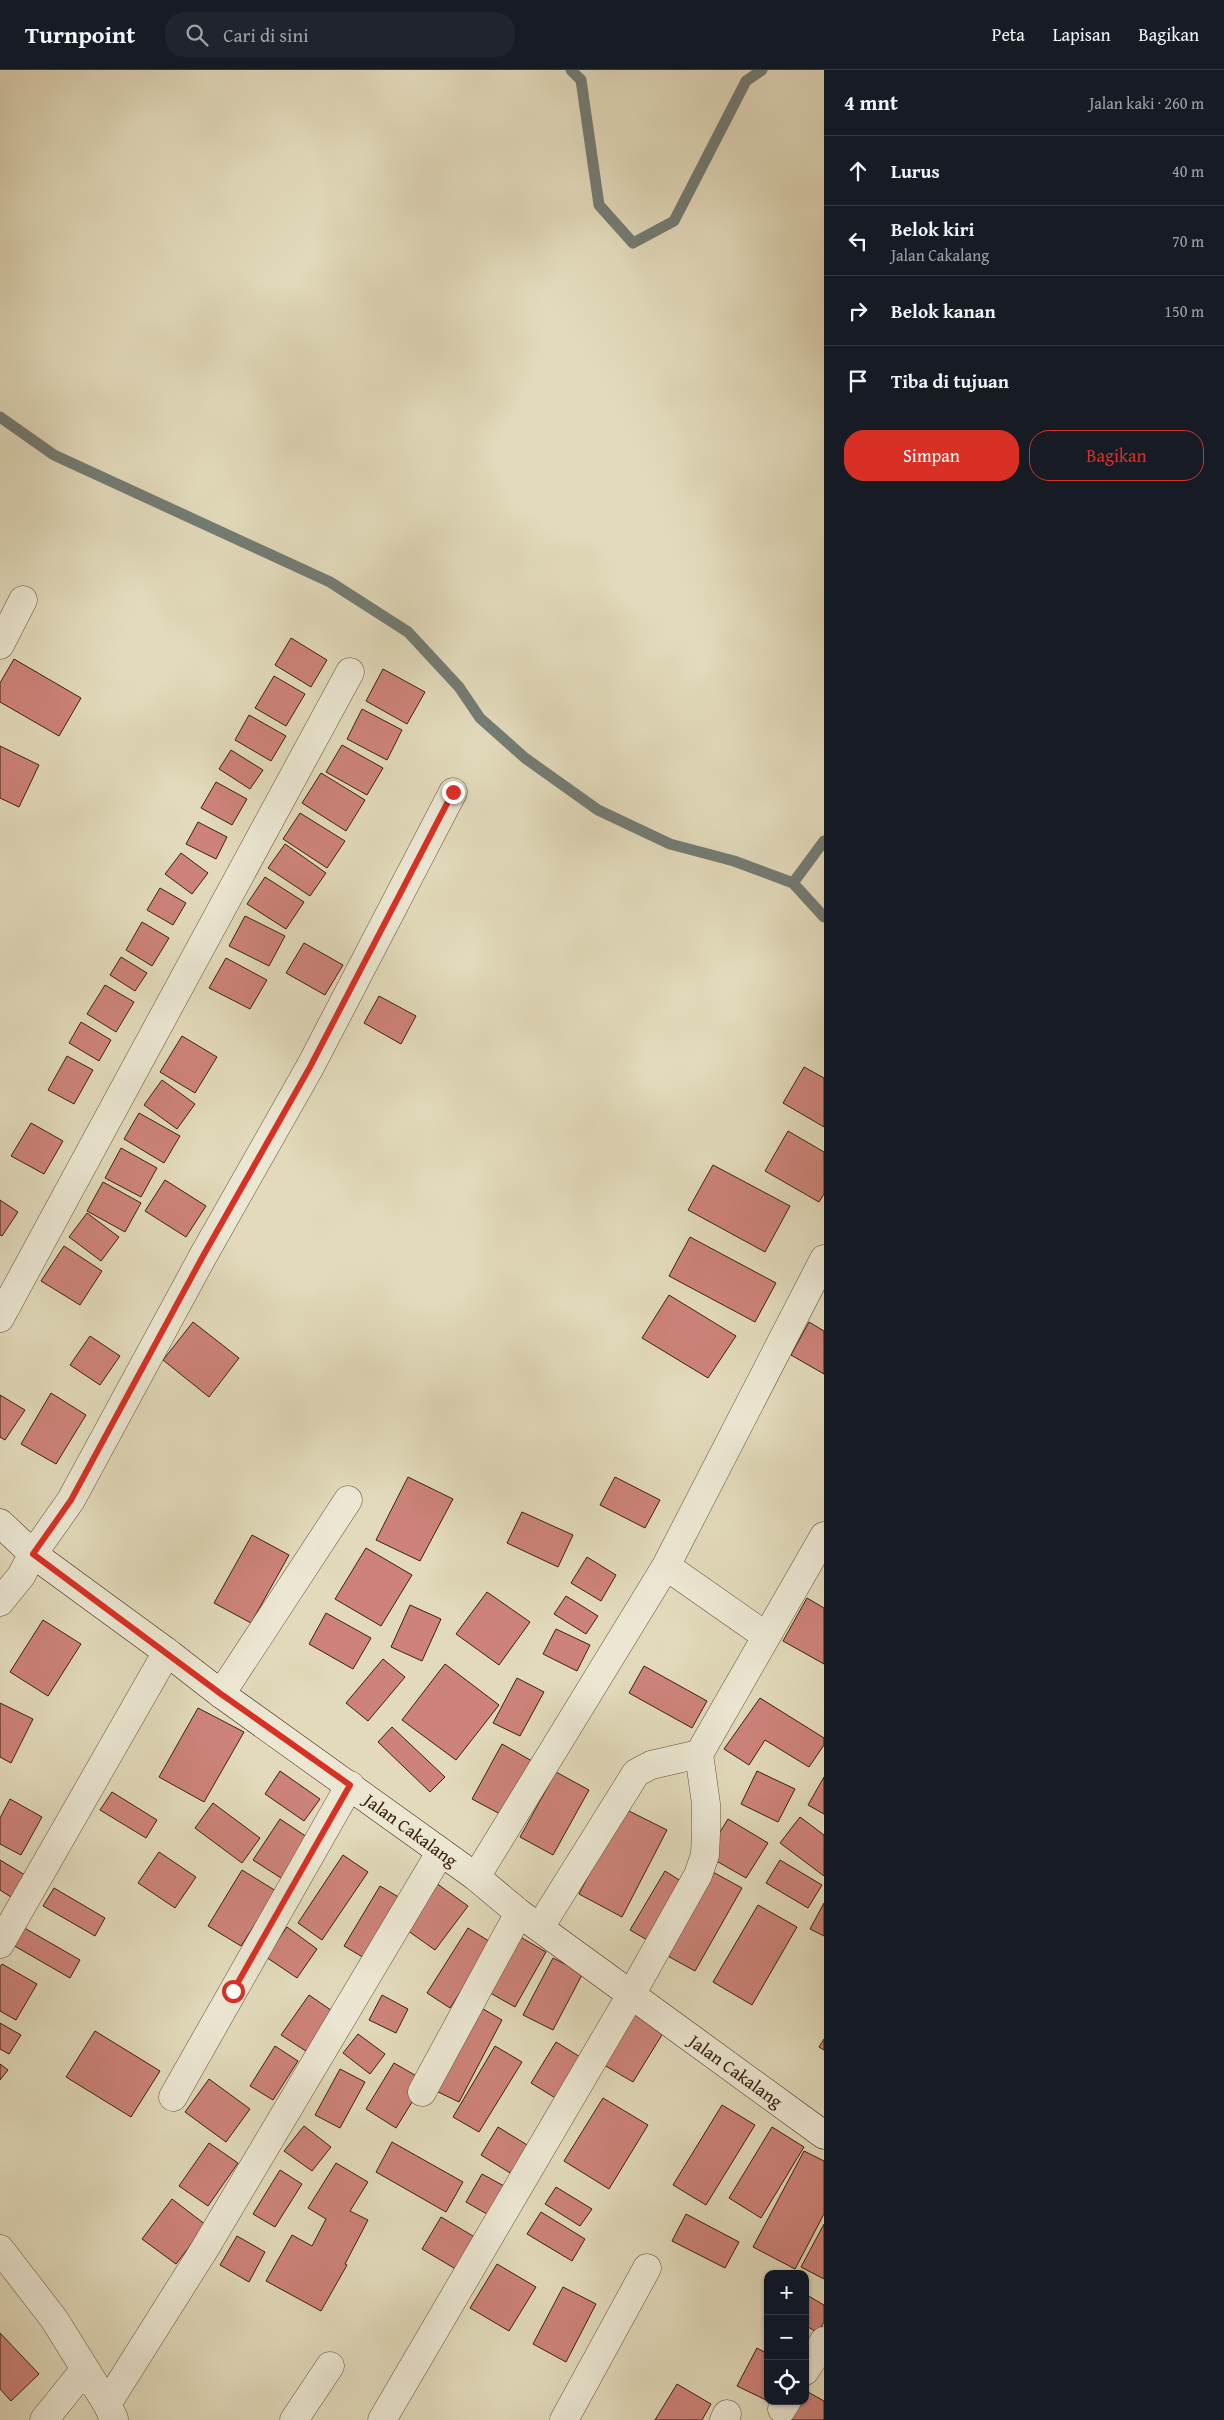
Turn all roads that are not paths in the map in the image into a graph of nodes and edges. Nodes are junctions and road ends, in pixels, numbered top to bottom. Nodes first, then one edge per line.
1 (23, 600) dead end
2 (0, 645) edge
3 (350, 672) dead end
4 (453, 792) dead end
5 (824, 1259) edge
6 (0, 1318) edge
7 (348, 1500) dead end
8 (0, 1523) edge
9 (824, 1536) edge
10 (33, 1554) junction
11 (666, 1566) junction
12 (0, 1602) edge
13 (766, 1636) junction
14 (167, 1652) junction
15 (221, 1694) junction
16 (699, 1754) junction
17 (350, 1785) junction
18 (440, 1853) junction
19 (476, 1877) junction
20 (530, 1920) junction
21 (0, 1944) edge
22 (632, 1993) junction
23 (422, 2092) dead end
24 (173, 2097) dead end
25 (824, 2135) edge
26 (0, 2249) edge
27 (647, 2268) dead end
28 (824, 2341) edge
29 (809, 2365) edge
30 (330, 2366) dead end
31 (85, 2369) junction
32 (111, 2412) edge
33 (44, 2420) edge
34 (294, 2420) edge
35 (382, 2420) edge
36 (564, 2420) edge

1 - 2 street
3 - 6 street
4 - 10 street
5 - 11 street
7 - 15 street
8 - 10 street, Jalan Cakalang
9 - 13 street
10 - 12 street
10 - 14 street, Jalan Cakalang
11 - 13 street
11 - 19 street
13 - 16 street
14 - 15 street, Jalan Cakalang
14 - 21 street
15 - 17 street, Jalan Cakalang
16 - 20 street
16 - 22 street
17 - 18 street, Jalan Cakalang
17 - 24 street
18 - 19 street, Jalan Cakalang
18 - 32 street
19 - 20 street, Jalan Cakalang
20 - 22 street, Jalan Cakalang
20 - 23 street
22 - 25 street, Jalan Cakalang
22 - 35 street
26 - 31 street
27 - 36 street
28 - 29 street
30 - 34 street
31 - 32 street
31 - 33 street

